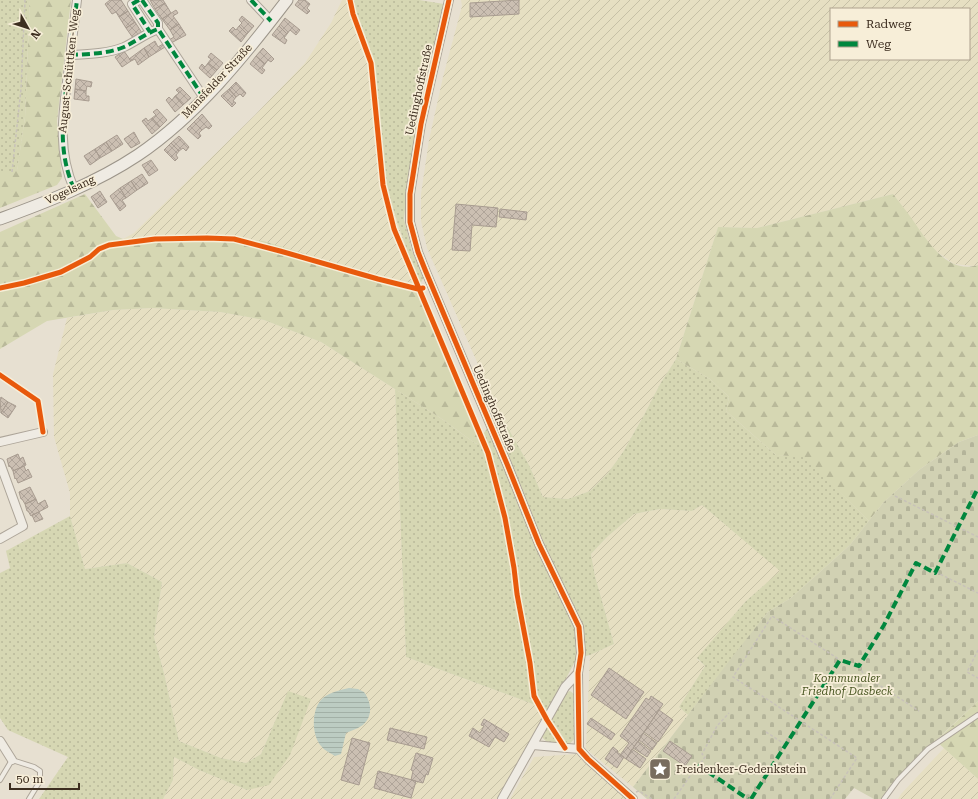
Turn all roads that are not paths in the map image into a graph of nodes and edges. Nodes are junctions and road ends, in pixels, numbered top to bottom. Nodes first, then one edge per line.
1 (77, 0) edge
2 (139, 0) edge
3 (142, 0) edge
4 (251, 0) edge
5 (287, 0) edge
6 (449, 0) edge
7 (271, 21) junction
8 (154, 31) junction
9 (70, 55) junction
10 (204, 98) junction
11 (138, 154) joint
12 (74, 189) junction
13 (0, 220) edge
14 (43, 432) dead end
15 (0, 442) edge
16 (0, 463) edge
17 (0, 539) edge
18 (578, 673) junction
19 (978, 715) edge
20 (0, 741) edge
21 (533, 745) junction
22 (579, 749) junction
23 (12, 760) junction
24 (0, 780) edge
25 (29, 799) edge
26 (502, 799) edge
27 (633, 799) edge
28 (884, 799) edge

1 - 9 street, August-Schüttken-Weg
2 - 8 street
3 - 8 street
4 - 7 street
5 - 7 street, Mansfelder Straße
6 - 18 street, Uedinghoffstraße
7 - 10 street, Mansfelder Straße
8 - 9 street
8 - 10 street
9 - 12 street, August-Schüttken-Weg
10 - 11 street, Mansfelder Straße
11 - 12 street, Vogelsang
12 - 13 street, Vogelsang
14 - 15 street
16 - 17 street
18 - 21 street
18 - 22 street, Uedinghoffstraße
19 - 28 lane
20 - 23 street
21 - 22 street
21 - 26 street
22 - 27 street
23 - 24 lane
23 - 25 lane

